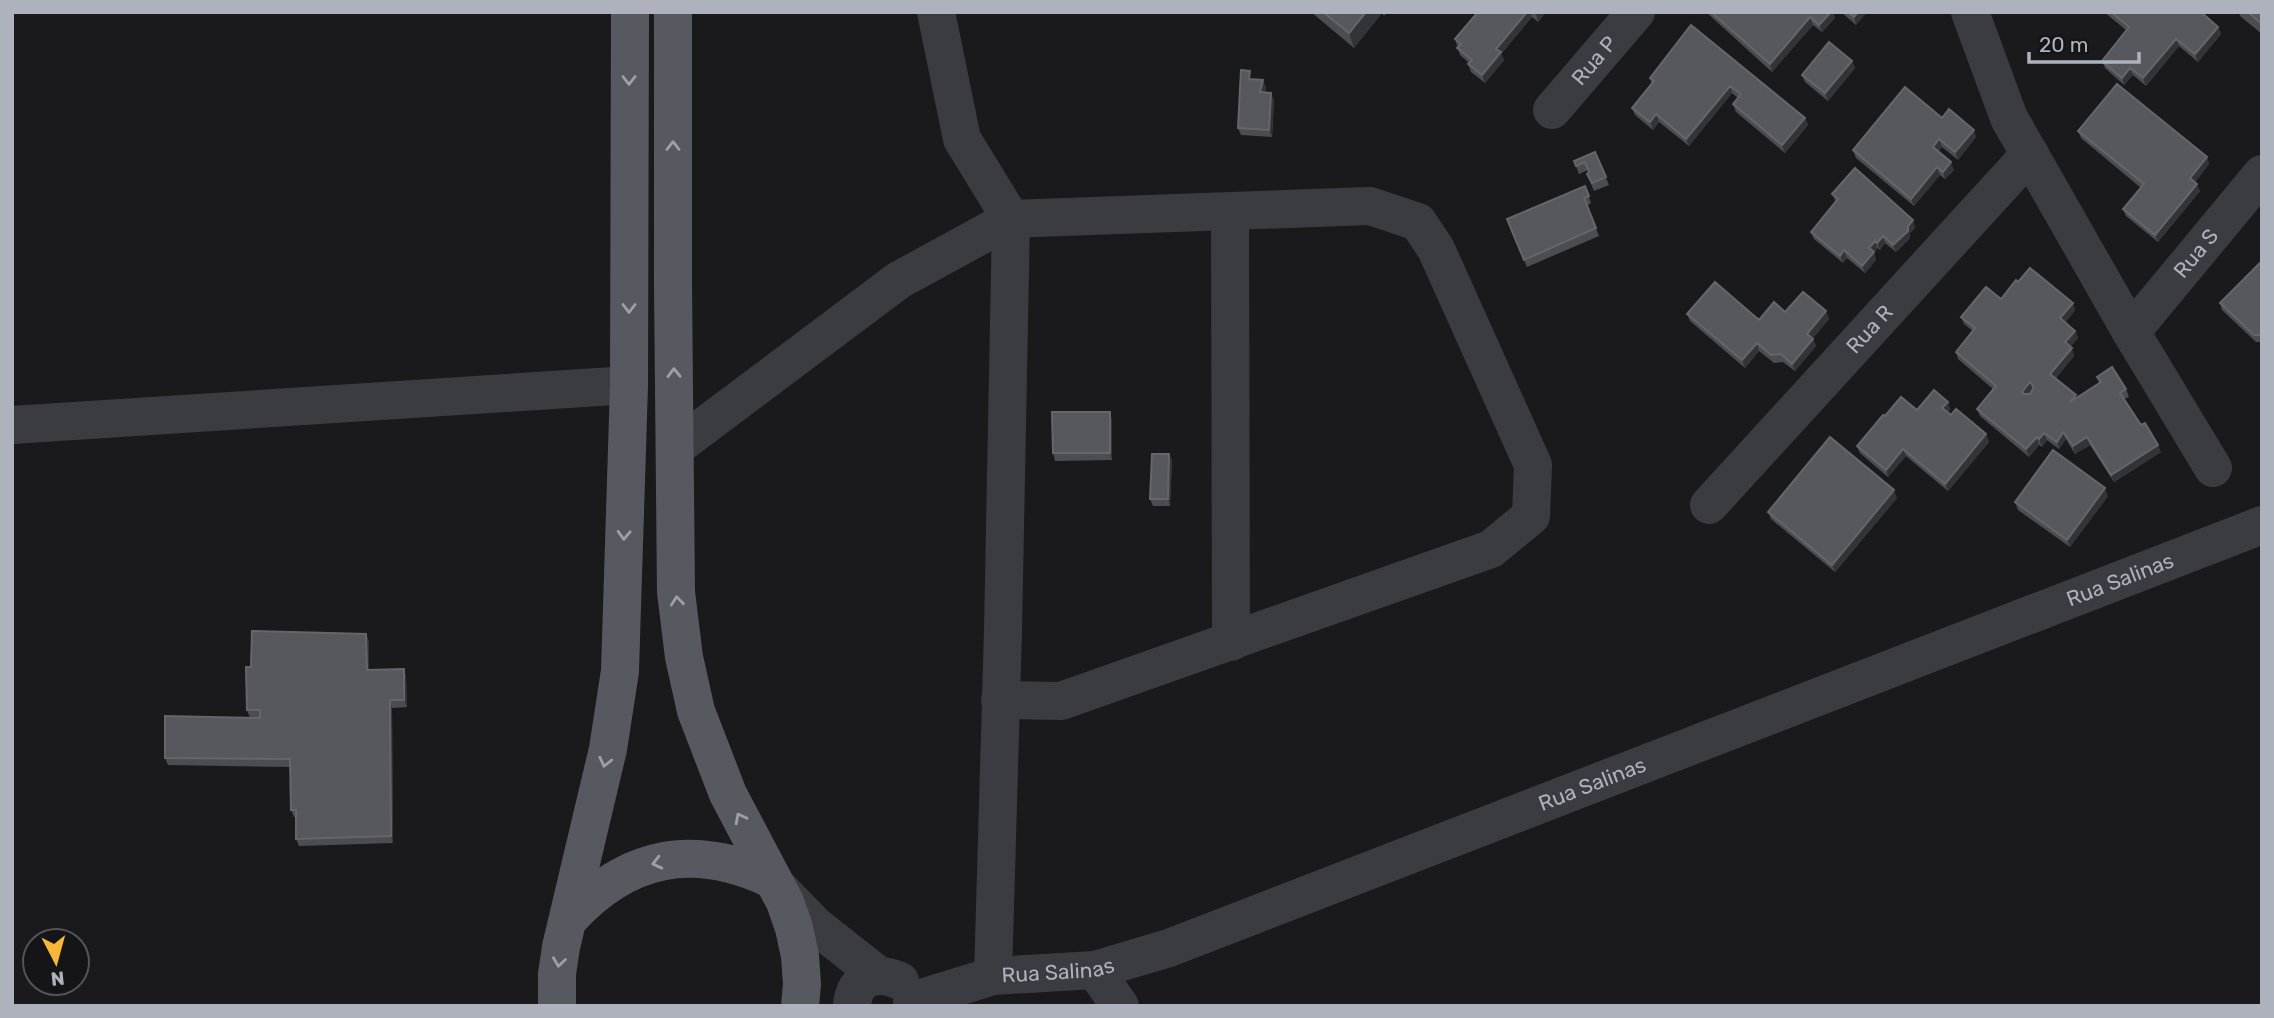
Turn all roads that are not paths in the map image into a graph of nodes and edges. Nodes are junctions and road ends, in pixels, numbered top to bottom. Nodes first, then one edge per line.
1 (630, 12) edge
2 (673, 12) edge
3 (936, 12) edge
4 (1636, 12) edge
5 (1970, 12) edge
6 (1552, 110) dead end
7 (2030, 154) junction
8 (2262, 174) edge
9 (1230, 211) junction
10 (1011, 219) junction
11 (2131, 332) junction
12 (629, 385) junction
13 (12, 425) edge
14 (675, 448) junction
15 (2213, 468) dead end
16 (1709, 505) dead end
17 (2262, 525) edge
18 (1231, 642) junction
19 (1000, 701) junction
20 (771, 878) junction
21 (568, 920) junction
22 (1095, 970) junction
23 (878, 975) junction
24 (993, 976) junction
25 (912, 1003) edge
26 (557, 1006) edge
27 (800, 1006) edge
28 (852, 1006) edge
29 (1119, 1006) edge

1 -> 12 main road
14 -> 2 main road
3 - 10 street
4 - 6 street, Rua P
5 - 7 street
7 - 11 street
7 - 16 street, Rua R
8 - 11 street, Rua S
9 - 10 street
9 - 18 street
9 - 18 street
10 - 14 street
10 - 19 street
11 - 15 street
12 - 13 street
12 -> 21 main road
20 -> 14 main road
17 - 22 street, Rua Salinas
18 - 19 street
19 - 24 street
20 -> 21 main road
20 - 23 street
20 - 27 main road
21 -> 26 main road
22 - 24 street, Rua Salinas
22 - 29 street
23 - 25 street
23 - 28 street
24 - 25 street, Rua Salinas

